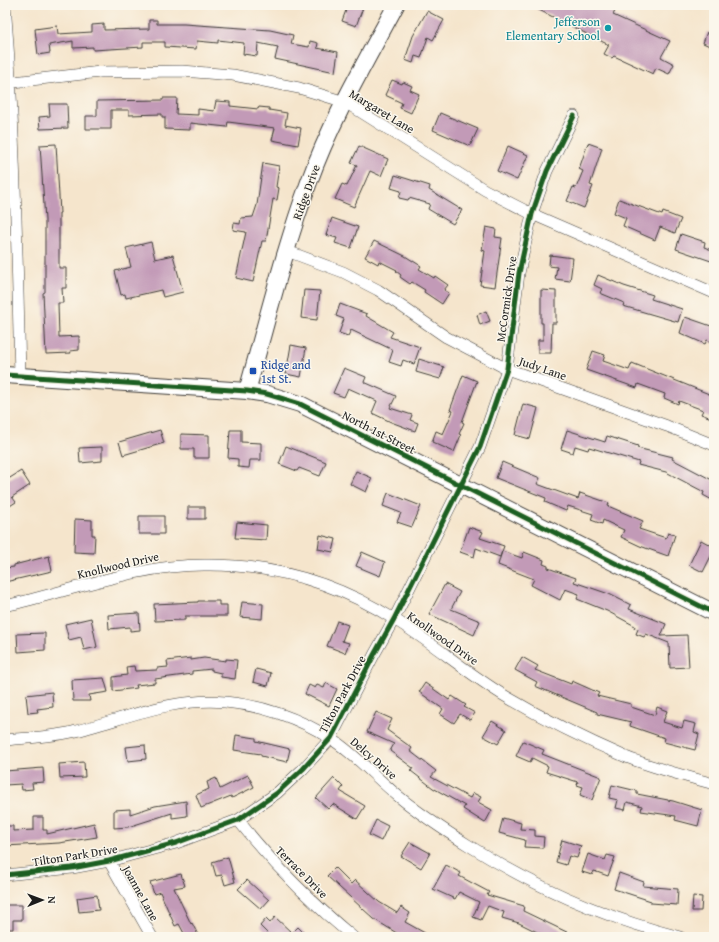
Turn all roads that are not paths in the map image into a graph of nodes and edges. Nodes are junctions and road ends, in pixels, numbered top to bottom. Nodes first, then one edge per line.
1 (5, 5) edge
2 (396, 5) edge
3 (8, 83) edge
4 (345, 102) junction
5 (574, 116) dead end
6 (532, 214) junction
7 (287, 251) junction
8 (714, 293) edge
9 (507, 369) junction
10 (12, 375) edge
11 (247, 391) junction
12 (714, 446) edge
13 (460, 485) junction
14 (5, 606) edge
15 (714, 613) edge
16 (394, 619) junction
17 (331, 738) junction
18 (5, 740) edge
19 (714, 784) edge
20 (238, 820) junction
21 (109, 861) junction
22 (5, 875) edge
23 (152, 937) edge
24 (353, 937) edge
25 (680, 937) edge

1 - 3 street
2 - 4 street, Ridge Drive
3 - 4 street, Margaret Lane
3 - 10 street
4 - 6 street, Margaret Lane
4 - 7 street, Ridge Drive
5 - 6 street, McCormick Drive
6 - 8 street, Margaret Lane
6 - 9 street, McCormick Drive
7 - 9 street, Judy Lane
7 - 11 street, Ridge Drive
9 - 12 street, Judy Lane
9 - 13 street, McCormick Drive
10 - 11 street, North 1st Street
11 - 13 street, North 1st Street
13 - 15 street, North 1st Street
13 - 16 street, Tilton Park Drive
14 - 16 street, Knollwood Drive
16 - 17 street, Tilton Park Drive
16 - 19 street, Knollwood Drive
17 - 18 street, Delcy Drive
17 - 20 street, Tilton Park Drive
17 - 25 street, Delcy Drive
20 - 21 street, Tilton Park Drive
20 - 24 street, Terrace Drive
21 - 22 street, Tilton Park Drive
21 - 23 street, Joanne Lane

